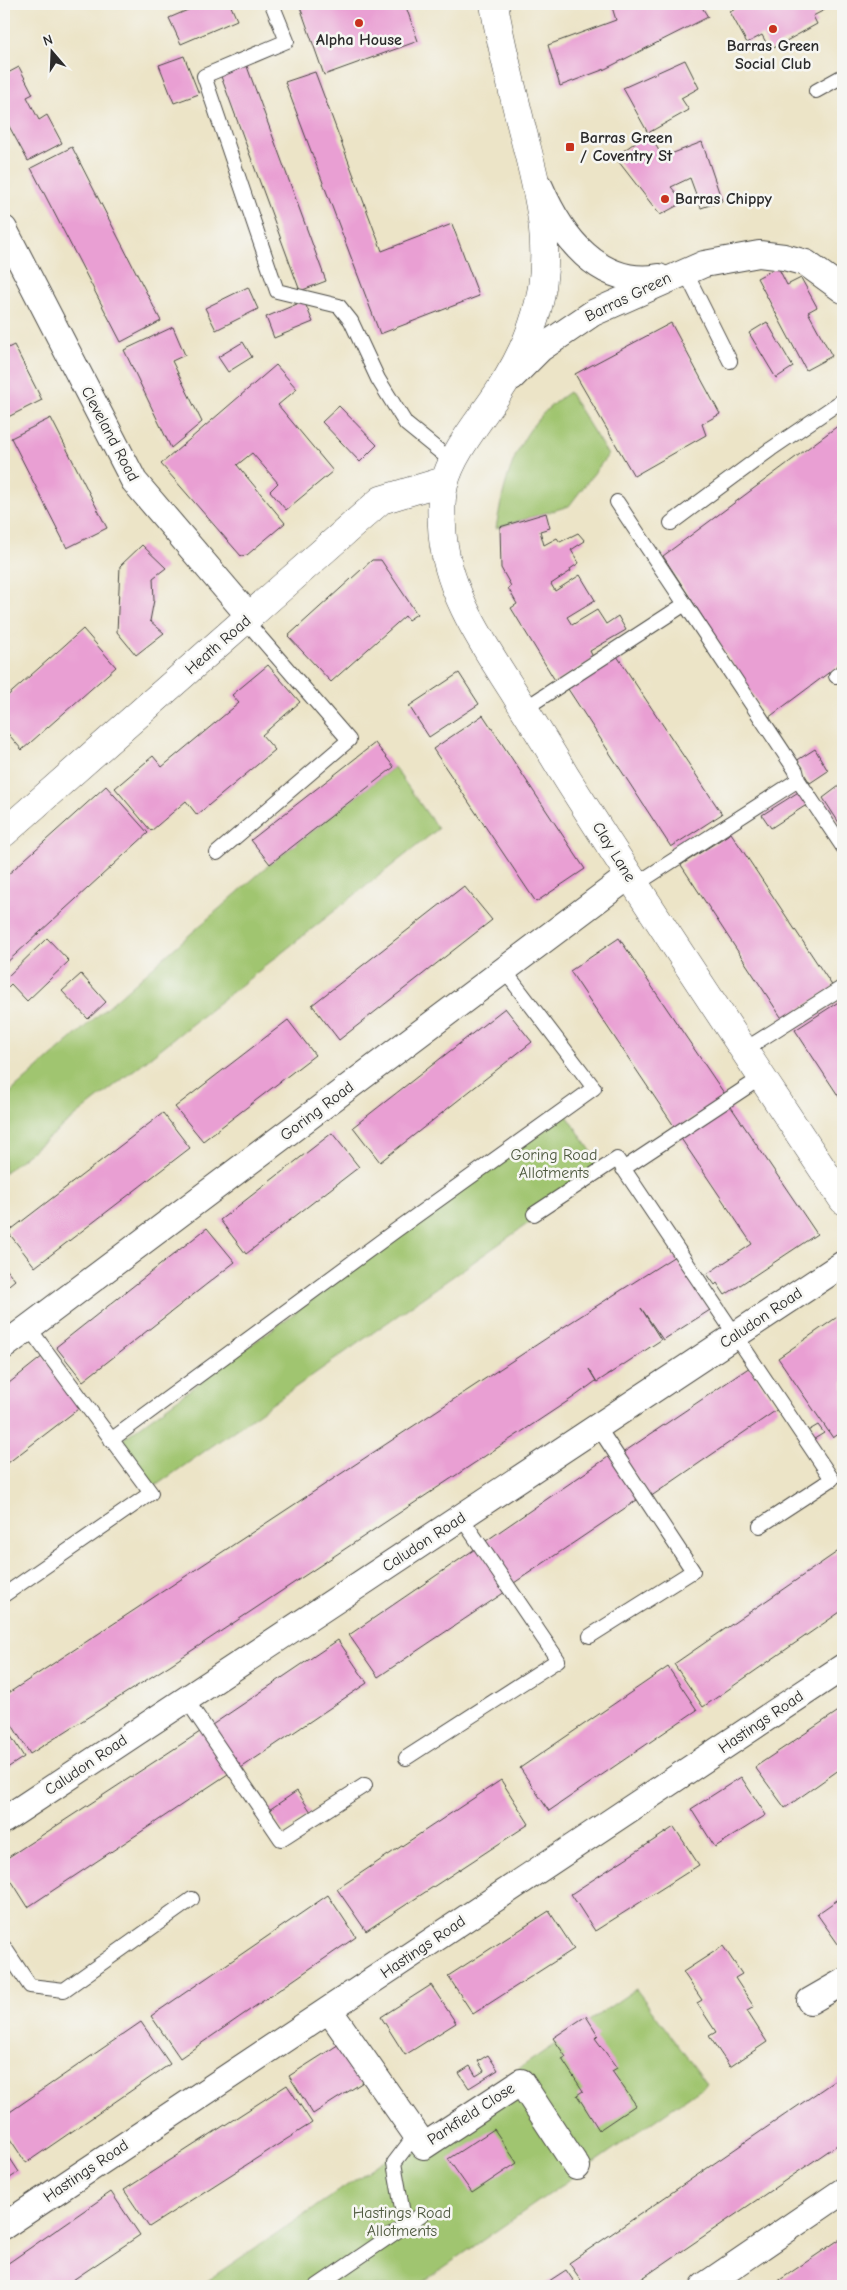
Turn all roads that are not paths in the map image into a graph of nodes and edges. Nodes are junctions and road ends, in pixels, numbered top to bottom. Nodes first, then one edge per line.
1 (272, 4) edge
2 (494, 4) edge
3 (843, 76) edge
4 (816, 91) dead end
5 (533, 171) junction
6 (4, 229) edge
7 (681, 272) junction
8 (843, 290) edge
9 (730, 361) dead end
10 (500, 391) junction
11 (843, 400) edge
12 (449, 472) junction
13 (617, 502) dead end
14 (671, 523) dead end
15 (685, 604) junction
16 (248, 619) junction
17 (524, 709) junction
18 (798, 780) junction
19 (4, 833) edge
20 (843, 847) edge
21 (217, 853) dead end
22 (632, 881) junction
23 (504, 970) junction
24 (843, 987) edge
25 (744, 1050) junction
26 (762, 1077) junction
27 (623, 1169) junction
28 (843, 1200) edge
29 (534, 1214) dead end
30 (843, 1264) edge
31 (29, 1328) junction
32 (734, 1336) junction
33 (4, 1346) edge
34 (598, 1427) junction
35 (111, 1440) junction
36 (461, 1517) junction
37 (760, 1526) dead end
38 (4, 1595) edge
39 (590, 1636) dead end
40 (843, 1667) edge
41 (186, 1699) junction
42 (406, 1758) dead end
43 (365, 1785) dead end
44 (4, 1820) edge
45 (192, 1899) dead end
46 (4, 1947) edge
47 (843, 1982) edge
48 (810, 2001) dead end
49 (329, 2010) junction
50 (416, 2134) junction
51 (578, 2167) dead end
52 (843, 2191) edge
53 (420, 2215) dead end
54 (405, 2225) junction
55 (4, 2226) edge
56 (317, 2286) edge
57 (704, 2286) edge

1 - 12 lane
2 - 5 street, Barras Green
3 - 4 lane
5 - 7 street, Barras Green
5 - 10 street, Barras Green
6 - 16 street, Cleveland Road
7 - 8 street
7 - 9 lane
7 - 10 street, Barras Green
10 - 12 street, Barras Green
11 - 14 lane
12 - 16 street, Heath Road
12 - 17 street, Clay Lane
13 - 15 lane
15 - 17 lane
15 - 18 lane
16 - 19 street, Heath Road
16 - 21 lane
17 - 22 street, Clay Lane
18 - 20 lane
18 - 22 lane
22 - 23 street, Goring Road
22 - 25 street, Clay Lane
23 - 31 street, Goring Road
23 - 35 lane
24 - 25 lane
25 - 26 street, Clay Lane
26 - 27 lane
26 - 28 street, Clay Lane
27 - 29 lane
27 - 32 lane
30 - 32 street, Caludon Road
31 - 33 street, Goring Road
31 - 35 lane
32 - 34 street, Caludon Road
32 - 37 lane
34 - 36 street, Caludon Road
34 - 39 lane
35 - 38 lane
36 - 41 street, Caludon Road
36 - 42 lane
40 - 49 street, Hastings Road
41 - 43 lane
41 - 44 street, Caludon Road
45 - 46 lane
47 - 48 street
49 - 50 street, Parkfield Close
49 - 55 street, Hastings Road
50 - 51 street, Parkfield Close
50 - 54 lane
52 - 57 street
53 - 54 lane
54 - 56 lane

